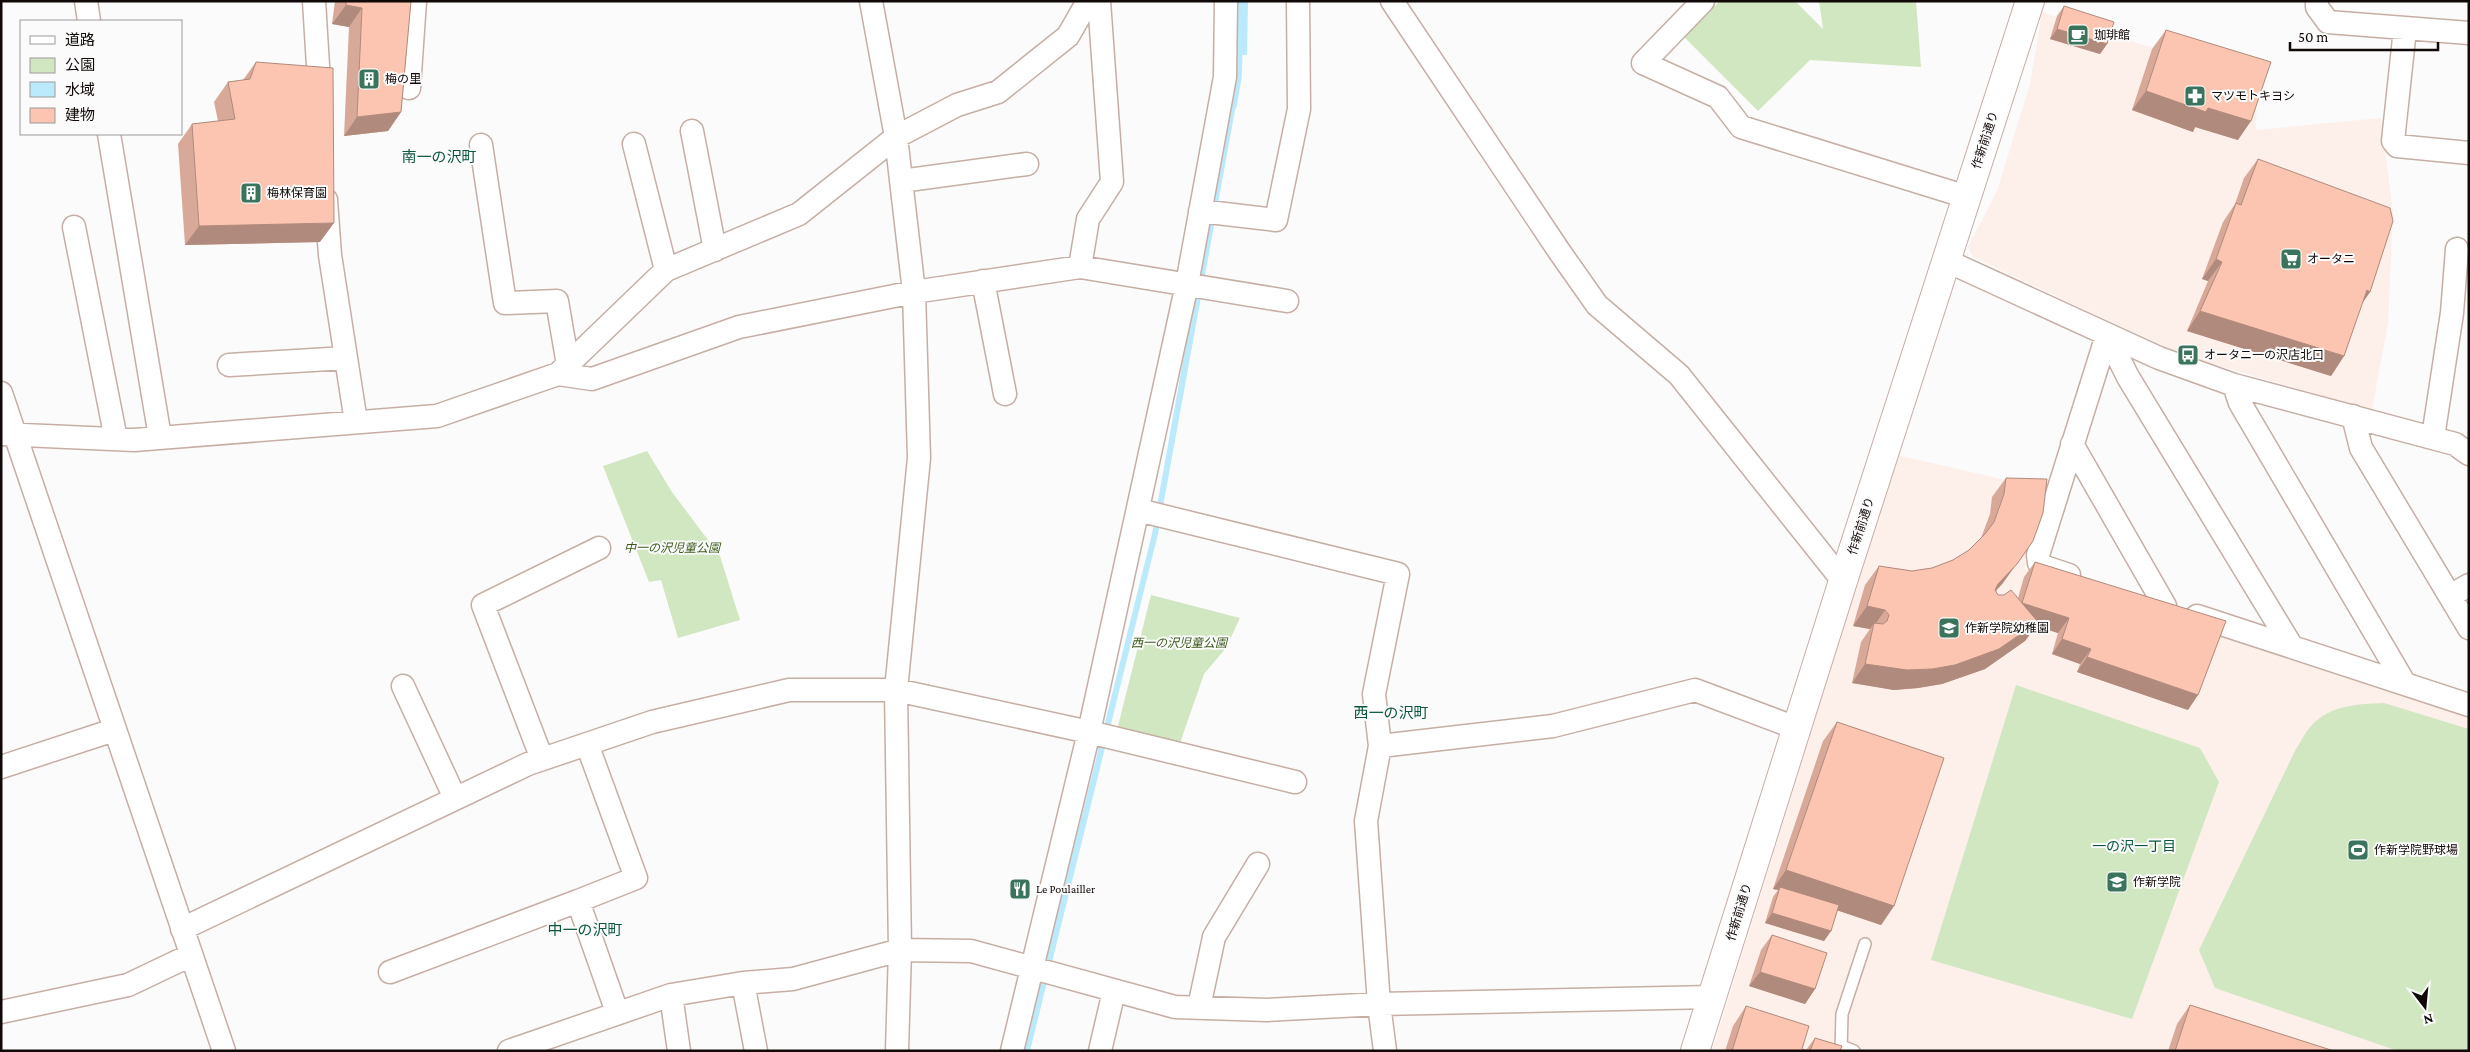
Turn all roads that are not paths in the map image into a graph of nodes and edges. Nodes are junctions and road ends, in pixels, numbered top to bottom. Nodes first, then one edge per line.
1 (86, 1) edge
2 (314, 1) edge
3 (414, 1) edge
4 (871, 1) edge
5 (1088, 1) edge
6 (1099, 1) edge
7 (1226, 1) edge
8 (1298, 1) edge
9 (1392, 1) edge
10 (1703, 1) edge
11 (2030, 1) edge
12 (2317, 1) edge
13 (89, 20) edge
14 (2405, 29) junction
15 (2469, 33) edge
16 (409, 88) dead end
17 (321, 117) edge
18 (692, 131) dead end
19 (108, 135) edge
20 (896, 137) junction
21 (634, 144) dead end
22 (481, 145) dead end
23 (2469, 153) edge
24 (1027, 164) dead end
25 (325, 176) edge
26 (901, 180) junction
27 (1967, 197) junction
28 (1200, 211) junction
29 (74, 227) dead end
30 (2456, 249) dead end
31 (715, 250) junction
32 (1947, 261) junction
33 (1080, 267) junction
34 (666, 270) junction
35 (983, 281) junction
36 (1187, 284) junction
37 (914, 292) junction
38 (1287, 301) dead end
39 (2460, 313) edge
40 (2107, 335) junction
41 (346, 358) junction
42 (230, 365) dead end
43 (563, 370) junction
44 (2234, 385) junction
45 (1, 394) edge
46 (1005, 394) dead end
47 (2353, 416) junction
48 (356, 422) junction
49 (8, 435) edge
50 (160, 437) junction
51 (2433, 437) junction
52 (116, 440) junction
53 (2072, 444) junction
54 (2462, 449) edge
55 (2469, 467) edge
56 (1138, 510) junction
57 (599, 548) dead end
58 (1843, 581) junction
59 (2091, 582) edge
60 (2459, 590) edge
61 (2138, 597) edge
62 (2165, 606) junction
63 (2469, 628) edge
64 (2292, 647) junction
65 (2405, 684) junction
66 (403, 686) dead end
67 (896, 690) junction
68 (2469, 705) edge
69 (1796, 728) junction
70 (114, 730) junction
71 (1089, 732) junction
72 (587, 744) junction
73 (1380, 746) junction
74 (542, 759) junction
75 (1, 767) edge
76 (1295, 782) dead end
77 (455, 798) junction
78 (1258, 864) dead end
79 (578, 901) junction
80 (182, 929) junction
81 (1865, 944) dead end
82 (900, 950) junction
83 (191, 955) junction
84 (1032, 969) junction
85 (390, 972) dead end
86 (744, 983) junction
87 (1114, 991) junction
88 (671, 995) junction
89 (1712, 997) junction
90 (1379, 1004) junction
91 (1199, 1007) junction
92 (1, 1012) edge
93 (617, 1012) junction
94 (1841, 1048) edge
95 (224, 1051) edge
96 (510, 1051) edge
97 (679, 1051) edge
98 (756, 1051) edge
99 (897, 1051) edge
100 (1012, 1051) edge
101 (1100, 1051) edge
102 (1385, 1051) edge
103 (1695, 1051) edge
104 (1854, 1051) edge

1 - 13 street
2 - 17 street
3 - 16 street
4 - 20 street
5 - 20 street
6 - 33 street
7 - 28 street
8 - 28 street
9 - 58 street
10 - 27 street
11 - 27 street, 作新前通り
12 - 14 street
14 - 15 street
14 - 23 street
18 - 31 street
19 - 50 street
20 - 26 street
20 - 31 street
21 - 34 street
22 - 43 street
24 - 26 street
25 - 41 street
26 - 37 street
27 - 32 street, 作新前通り
28 - 36 street
29 - 52 street
30 - 39 street
31 - 34 street
32 - 40 street
32 - 58 street, 作新前通り
33 - 35 street
33 - 36 street
34 - 43 street
35 - 37 street
35 - 46 street
36 - 38 street
36 - 56 street
37 - 43 street
37 - 67 street
39 - 51 street
40 - 44 street
40 - 53 street
40 - 64 street
41 - 42 street
41 - 48 street
43 - 48 street
44 - 47 street
44 - 65 street
45 - 49 street
47 - 51 street
47 - 60 street
48 - 50 street
49 - 52 street
49 - 70 street
50 - 52 street
51 - 54 street
53 - 59 street
53 - 62 street
54 - 55 street
56 - 71 street
56 - 73 street
57 - 74 street
58 - 69 street, 作新前通り
60 - 63 street
61 - 62 street
62 - 64 street
64 - 65 street
65 - 68 street
66 - 77 street
67 - 71 street
67 - 72 street
67 - 82 street
69 - 73 street
69 - 89 street, 作新前通り
70 - 75 street
70 - 80 street
71 - 76 street
71 - 84 street
72 - 74 street
72 - 79 street
73 - 90 street
74 - 77 street
77 - 80 street
78 - 91 street
79 - 85 street
79 - 93 street
80 - 83 street
81 - 94 lane
82 - 84 street
82 - 86 street
82 - 99 street
83 - 92 street
83 - 95 street
84 - 87 street
84 - 100 street
86 - 88 street
86 - 98 street
87 - 91 street
87 - 101 street
88 - 93 street
88 - 97 street
89 - 90 street
89 - 103 street, 作新前通り
90 - 91 street
90 - 102 street
93 - 96 street
94 - 104 lane

